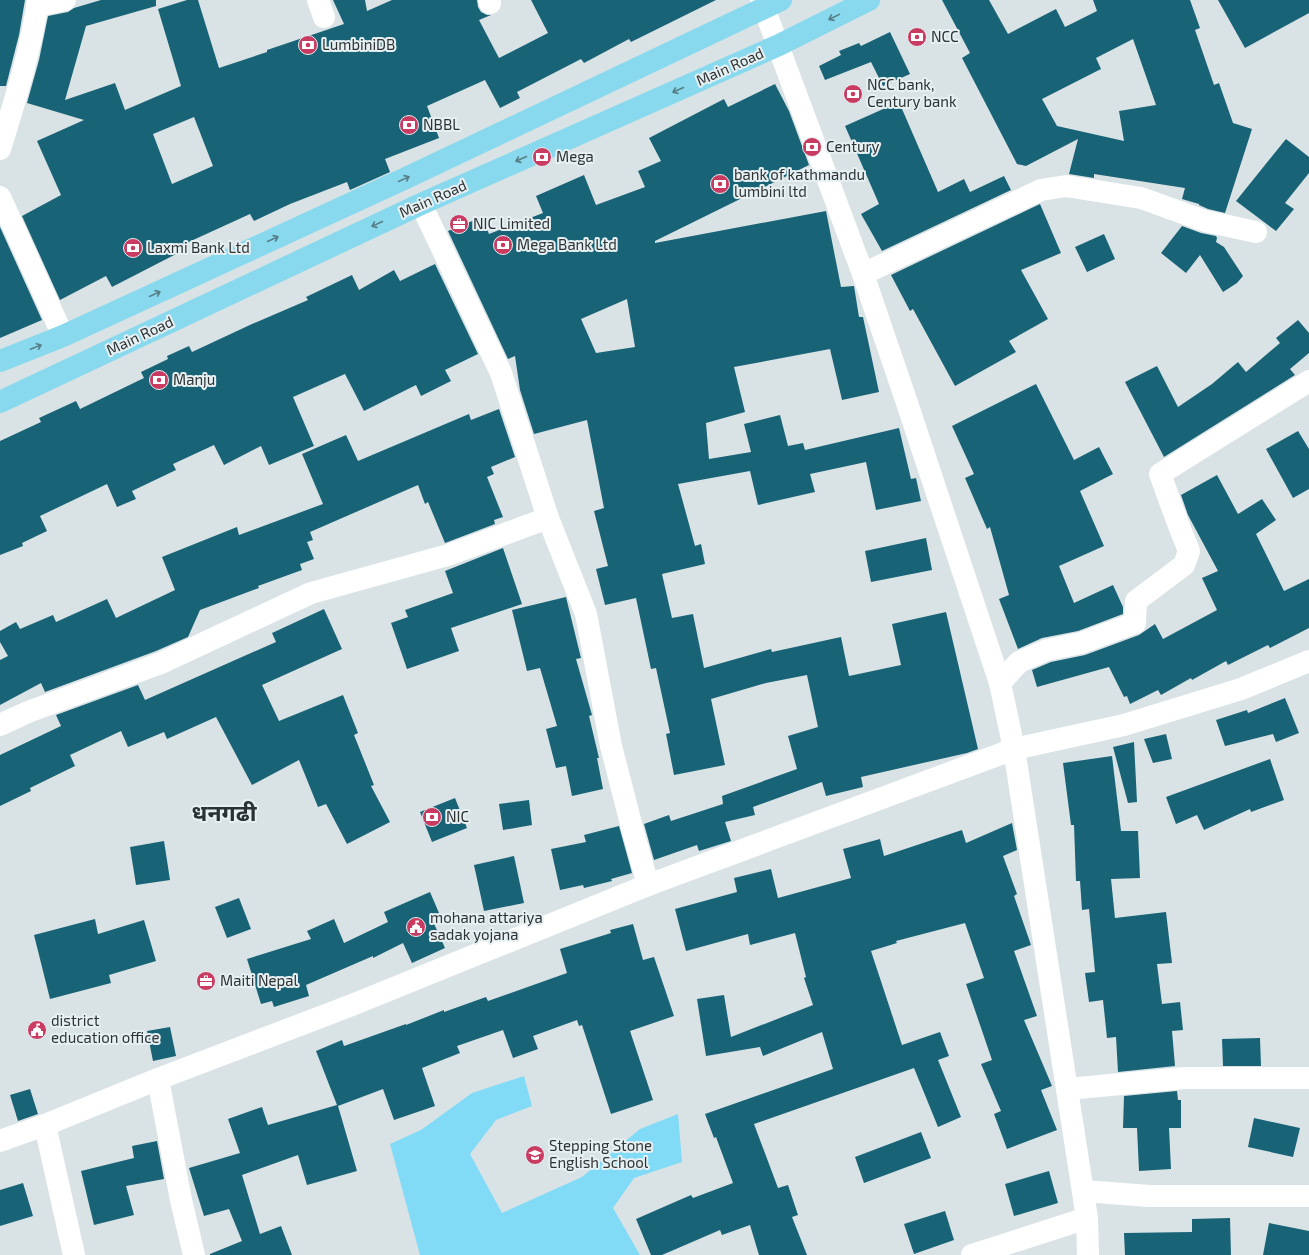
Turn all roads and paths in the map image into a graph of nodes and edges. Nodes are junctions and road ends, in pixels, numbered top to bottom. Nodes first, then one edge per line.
1 (65, 0) edge
2 (869, 0) edge
3 (37, 3) edge
4 (769, 3) edge
5 (779, 45) junction
6 (0, 149) edge
7 (0, 197) edge
8 (421, 204) junction
9 (1256, 232) dead end
10 (862, 274) junction
11 (63, 336) junction
12 (0, 361) edge
13 (1309, 381) edge
14 (0, 402) edge
15 (548, 518) junction
16 (1309, 661) edge
17 (1000, 683) junction
18 (0, 725) edge
19 (1014, 749) junction
20 (648, 885) junction
21 (158, 1078) junction
22 (1309, 1078) edge
23 (1067, 1088) junction
24 (45, 1125) junction
25 (0, 1141) edge
26 (1083, 1191) junction
27 (1309, 1196) edge
28 (1087, 1218) junction
29 (74, 1255) edge
30 (194, 1255) edge
31 (972, 1255) edge
32 (1088, 1255) edge

1 - 3 street
2 -> 5 main road, Main Road
3 - 6 street
4 - 5 street
11 -> 4 main road, Main Road
5 -> 8 main road, Main Road
5 - 10 street
7 - 11 street
8 -> 14 main road, Main Road
8 - 15 street
9 - 10 street
10 - 17 street
12 -> 11 main road, Main Road
13 - 17 street
15 - 18 street
15 - 20 street
16 - 19 street
17 - 19 street
19 - 20 street
19 - 23 street
20 - 21 street
21 - 24 street
21 - 30 street
22 - 23 street
23 - 26 street
24 - 25 street
24 - 29 street
26 - 27 street
26 - 28 street
28 - 31 street
28 - 32 street

